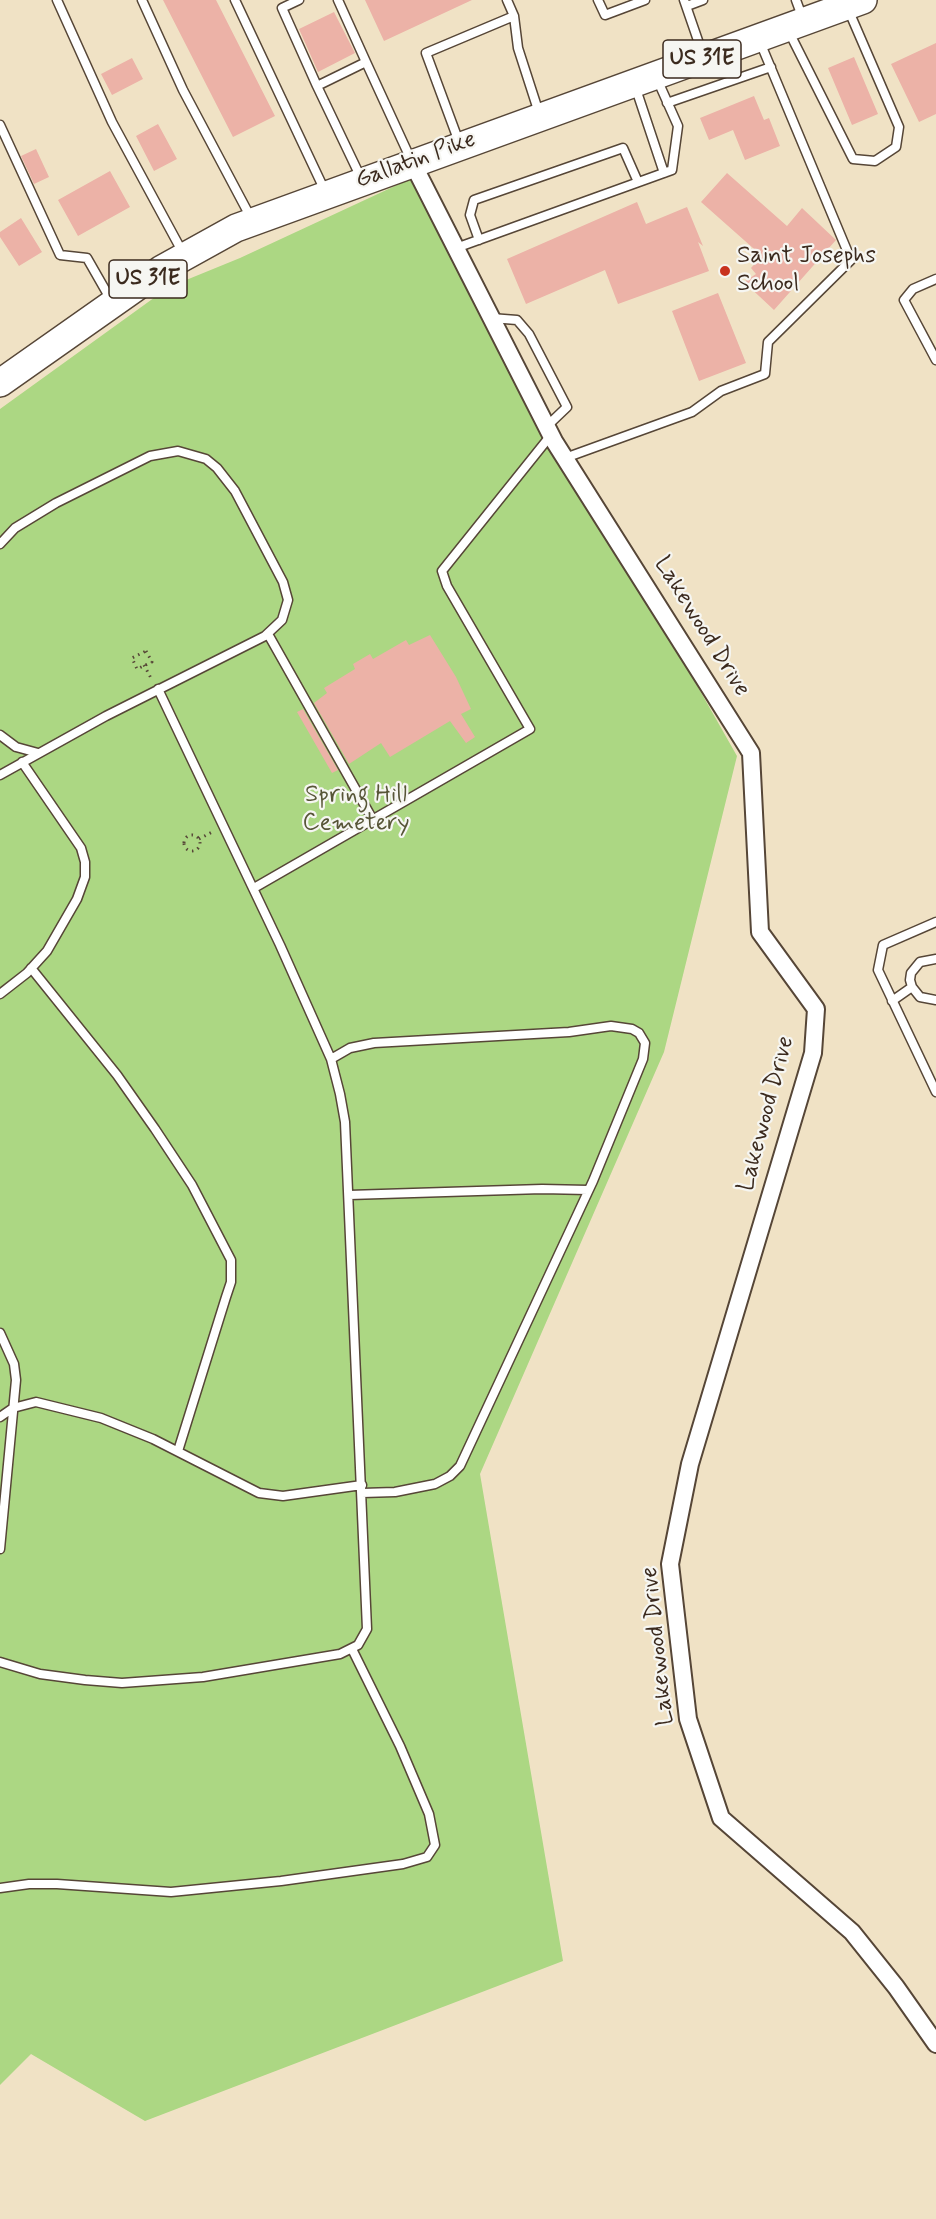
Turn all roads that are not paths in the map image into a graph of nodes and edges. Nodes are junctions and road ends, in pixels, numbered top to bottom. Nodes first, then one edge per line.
1 (57, 0) edge
2 (142, 0) edge
3 (235, 0) edge
4 (299, 0) edge
5 (338, 0) edge
6 (507, 0) edge
7 (598, 0) edge
8 (645, 0) edge
9 (703, 0) edge
10 (686, 3) edge
11 (855, 3) edge
12 (514, 16) junction
13 (796, 17) edge
14 (759, 39) junction
15 (704, 58) junction
16 (366, 62) junction
17 (771, 67) junction
18 (645, 79) junction
19 (317, 86) junction
20 (667, 103) junction
21 (540, 116) junction
22 (0, 125) edge
23 (461, 145) junction
24 (412, 162) junction
25 (664, 173) junction
26 (362, 181) junction
27 (638, 182) junction
28 (326, 194) junction
29 (253, 222) junction
30 (480, 240) junction
31 (456, 249) junction
32 (185, 256) junction
33 (936, 279) edge
34 (113, 303) junction
35 (491, 318) junction
36 (936, 360) edge
37 (0, 383) edge
38 (548, 431) junction
39 (565, 458) junction
40 (0, 544) edge
41 (268, 634) junction
42 (159, 689) junction
43 (0, 735) edge
44 (38, 753) junction
45 (22, 762) junction
46 (0, 775) edge
47 (373, 819) junction
48 (254, 888) junction
49 (936, 922) edge
50 (936, 959) edge
51 (32, 968) junction
52 (912, 987) junction
53 (0, 994) edge
54 (936, 1000) edge
55 (892, 1001) junction
56 (331, 1059) junction
57 (936, 1092) edge
58 (588, 1190) junction
59 (349, 1195) junction
60 (0, 1333) edge
61 (13, 1408) junction
62 (0, 1417) edge
63 (178, 1451) junction
64 (362, 1489) junction
65 (0, 1549) edge
66 (352, 1649) junction
67 (0, 1662) edge
68 (0, 1888) edge
69 (936, 2044) edge

1 - 32 lane
2 - 29 lane
3 - 28 lane
4 - 19 lane
5 - 16 lane
6 - 12 lane
7 - 8 lane
9 - 10 lane
10 - 15 lane
11 - 13 main road, Gallatin Pike / US 31E
11 - 13 lane
12 - 21 lane
12 - 23 lane
13 - 14 main road, Gallatin Pike / US 31E
14 - 15 main road, Gallatin Pike / US 31E
14 - 17 lane
15 - 18 main road, Gallatin Pike / US 31E
16 - 19 lane
16 - 24 lane
17 - 20 lane
17 - 39 lane
18 - 20 lane
18 - 21 main road, Gallatin Pike / US 31E
18 - 25 lane
19 - 26 lane
20 - 25 lane
21 - 23 main road, Gallatin Pike / US 31E
22 - 34 lane
23 - 24 main road, Gallatin Pike / US 31E
24 - 26 main road, Gallatin Pike / US 31E
24 - 31 street, Lakewood Drive
25 - 27 lane
26 - 28 main road, Gallatin Pike / US 31E
27 - 30 lane
27 - 30 lane
28 - 29 main road, Gallatin Pike / US 31E
29 - 32 main road, Gallatin Pike / US 31E
30 - 31 lane
31 - 35 street, Lakewood Drive
32 - 34 main road, Gallatin Pike / US 31E
33 - 36 lane
34 - 37 main road, Gallatin Pike / US 31E
35 - 38 street, Lakewood Drive
35 - 38 lane
38 - 39 street, Lakewood Drive
38 - 47 lane
39 - 69 street, Lakewood Drive
40 - 41 lane
41 - 42 lane
41 - 47 lane
42 - 44 lane
42 - 48 lane
43 - 44 lane
44 - 45 lane
45 - 46 lane
45 - 51 lane
47 - 48 lane
48 - 56 lane
49 - 55 lane
50 - 52 lane
51 - 53 lane
51 - 63 lane
52 - 54 lane
52 - 55 lane
55 - 57 lane
56 - 58 lane
56 - 59 lane
58 - 59 lane
58 - 64 lane
59 - 64 lane
60 - 61 lane
61 - 62 lane
61 - 63 lane
61 - 65 lane
63 - 64 lane
64 - 66 lane
66 - 67 lane
66 - 68 lane

